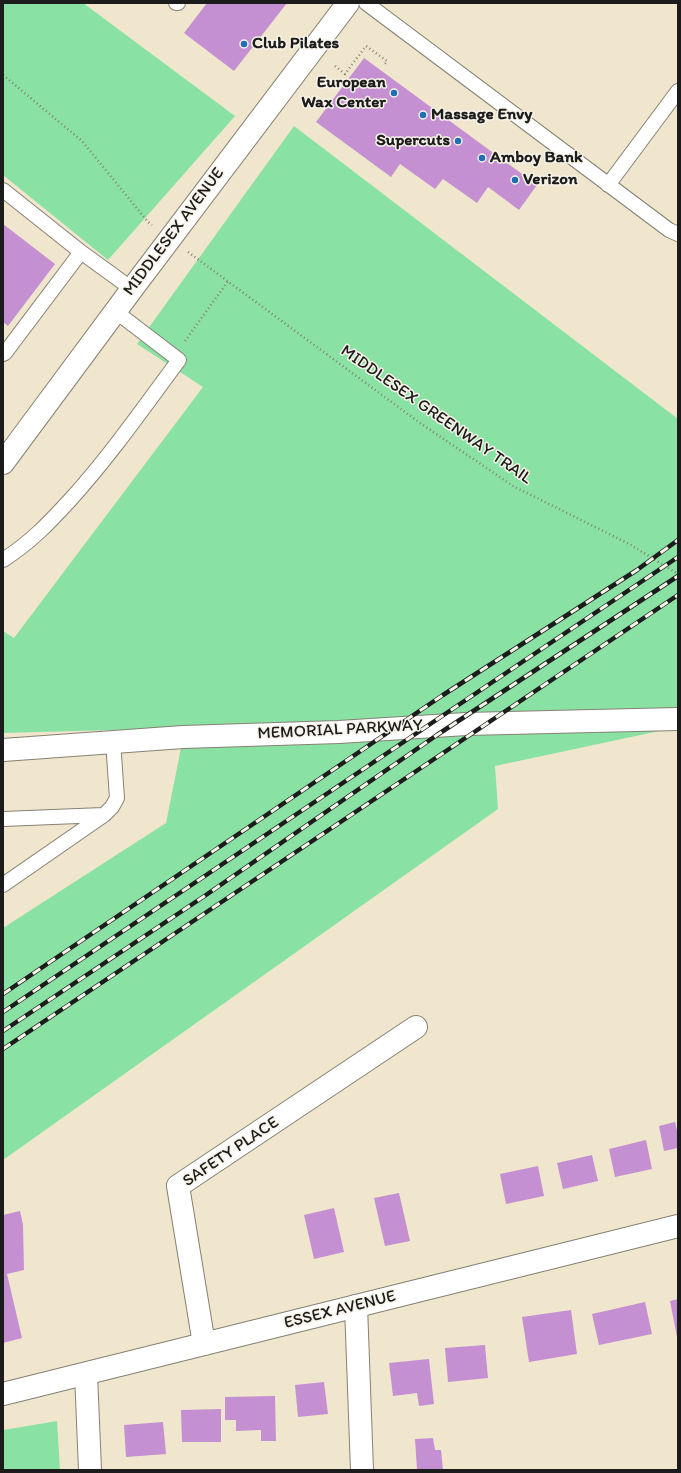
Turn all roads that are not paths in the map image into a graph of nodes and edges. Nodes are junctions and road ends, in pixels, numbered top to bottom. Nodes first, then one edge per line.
1 (348, 3) edge
2 (366, 3) edge
3 (678, 91) edge
4 (608, 185) junction
5 (3, 190) edge
6 (678, 234) edge
7 (81, 252) junction
8 (132, 289) junction
9 (115, 311) junction
10 (3, 354) edge
11 (3, 462) edge
12 (3, 560) edge
13 (678, 719) edge
14 (113, 742) junction
15 (3, 750) edge
16 (104, 815) junction
17 (3, 819) edge
18 (3, 885) edge
19 (416, 1027) dead end
20 (678, 1226) edge
21 (356, 1306) junction
22 (204, 1344) junction
23 (86, 1374) junction
24 (3, 1394) edge
25 (90, 1470) edge
26 (362, 1470) edge

1 - 8 street, MIDDLESEX AVENUE
2 - 4 lane
3 - 4 lane
4 - 6 lane
5 - 7 lane
7 - 8 lane
7 - 10 lane
8 - 9 street, MIDDLESEX AVENUE
9 - 11 street, MIDDLESEX AVENUE
9 - 12 lane
13 - 14 street, MEMORIAL PARKWAY
14 - 15 street, MEMORIAL PARKWAY
14 - 16 lane
16 - 17 lane
16 - 18 lane
19 - 22 street, SAFETY PLACE
20 - 21 street, ESSEX AVENUE
21 - 22 street, ESSEX AVENUE
21 - 26 street
22 - 23 street, ESSEX AVENUE
23 - 24 street, ESSEX AVENUE
23 - 25 street

